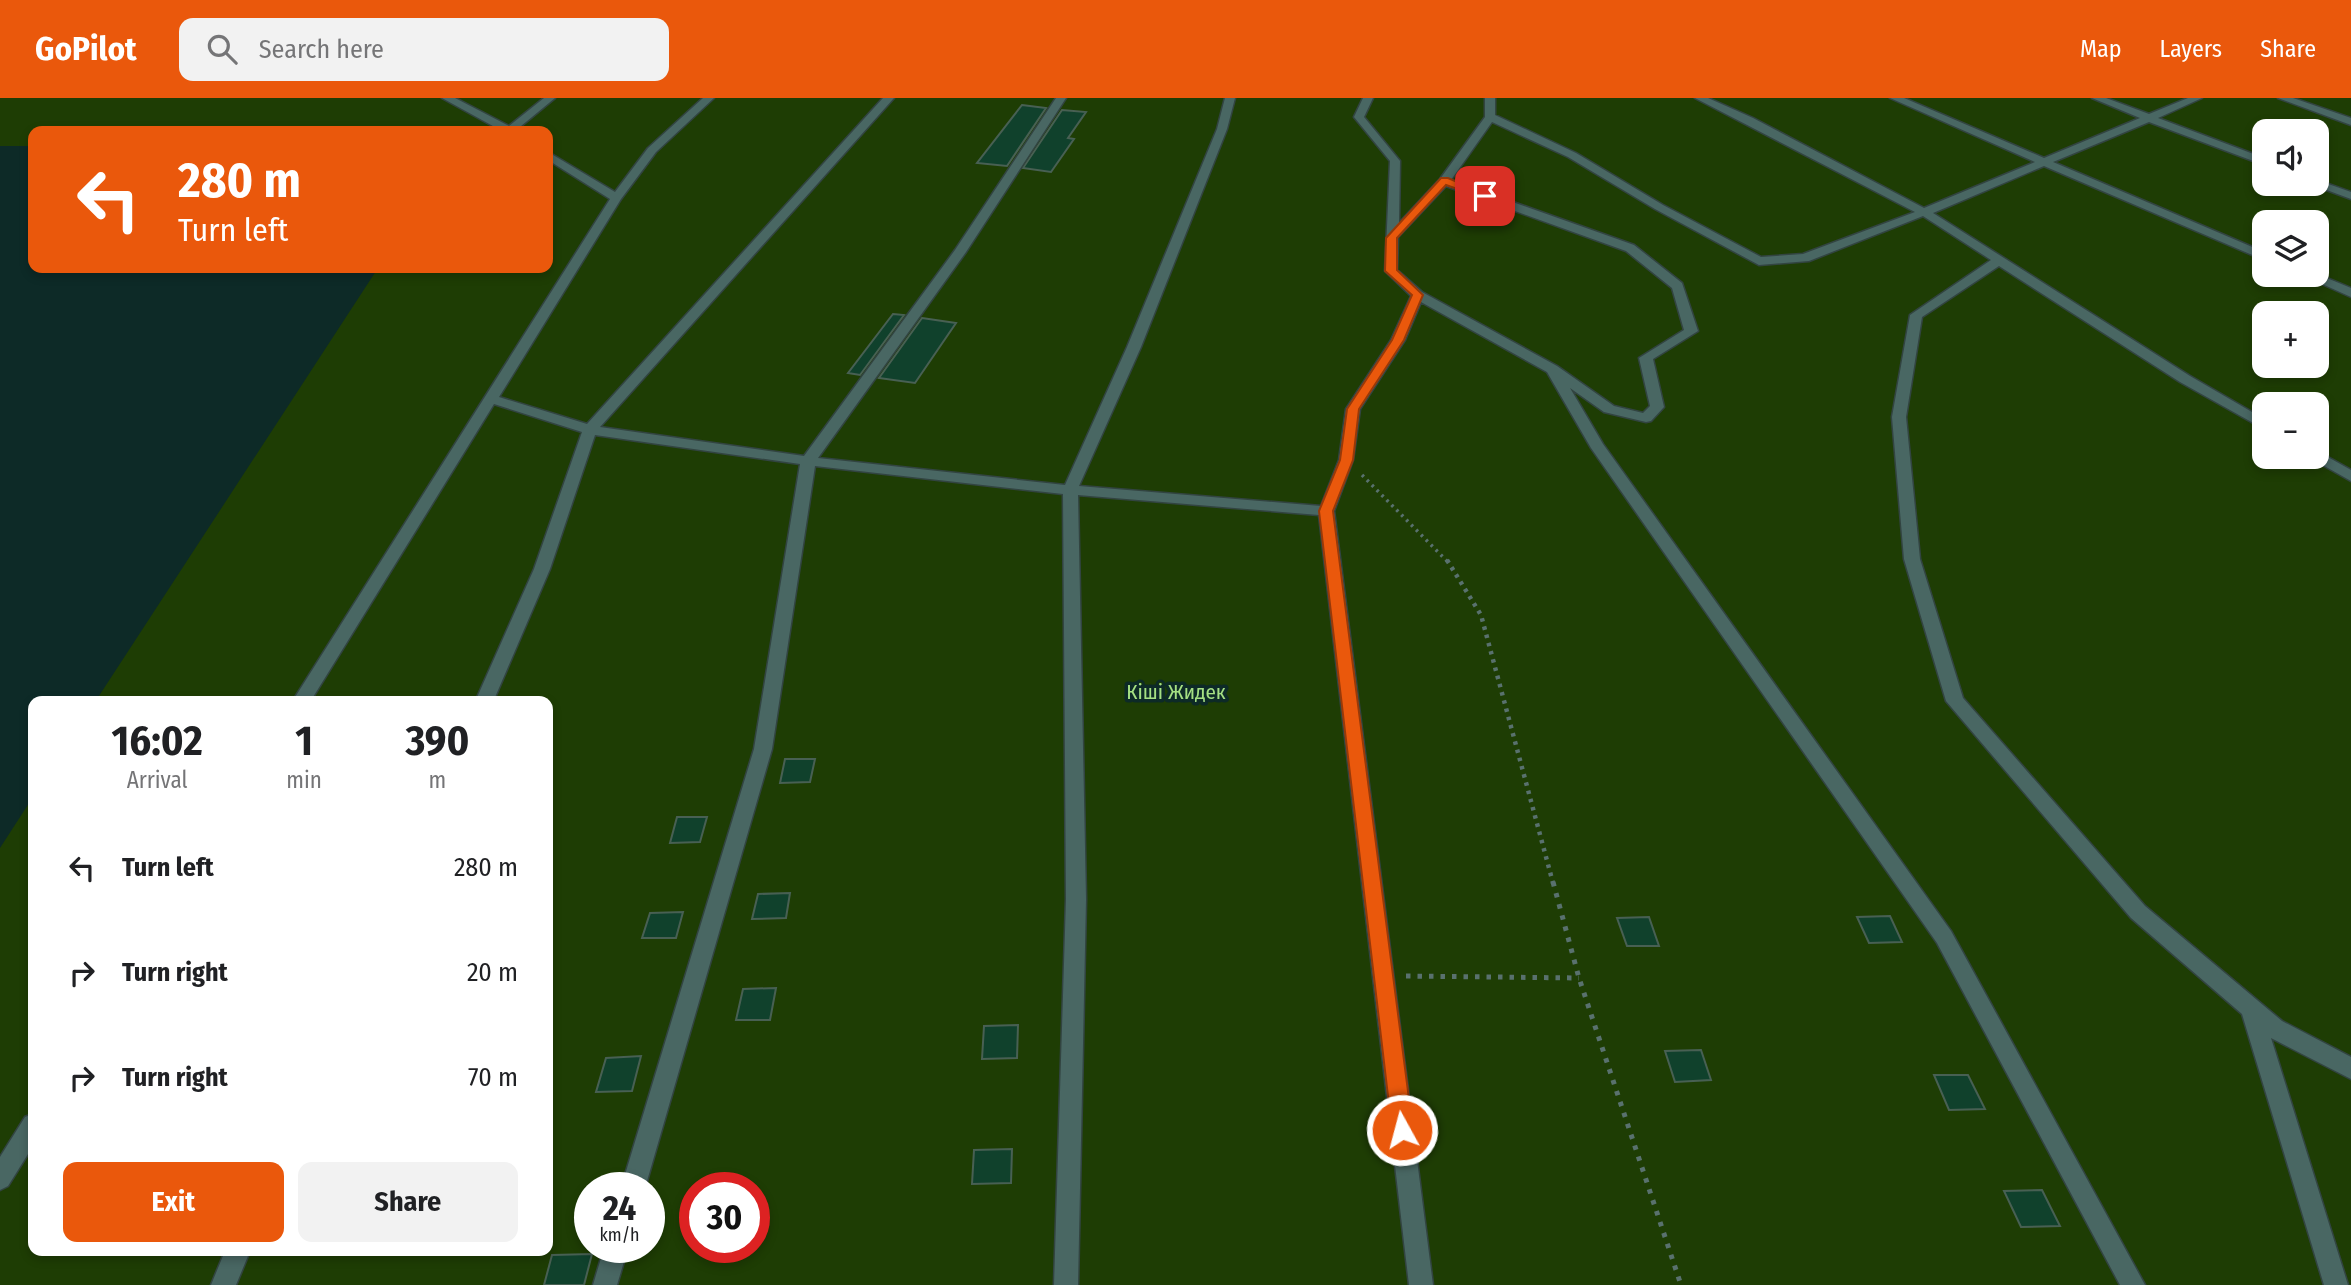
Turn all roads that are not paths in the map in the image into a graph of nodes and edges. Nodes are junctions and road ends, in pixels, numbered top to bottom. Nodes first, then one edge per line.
1 (447, 98) edge
2 (550, 98) edge
3 (709, 98) edge
4 (889, 98) edge
5 (1061, 98) edge
6 (1230, 98) edge
7 (1368, 98) edge
8 (1490, 98) edge
9 (1700, 98) edge
10 (1895, 98) edge
11 (2096, 98) edge
12 (2197, 98) edge
13 (2283, 98) edge
14 (1490, 117) junction
15 (2149, 118) junction
16 (2351, 122) edge
17 (500, 126) edge
18 (516, 126) edge
19 (2252, 157) edge
20 (553, 158) edge
21 (2048, 161) junction
22 (1444, 181) junction
23 (2329, 187) edge
24 (2351, 195) edge
25 (617, 198) junction
26 (1924, 212) junction
27 (1391, 238) junction
28 (2252, 251) edge
29 (1998, 261) junction
30 (2329, 284) edge
31 (2351, 293) edge
32 (1418, 295) junction
33 (1552, 369) junction
34 (491, 399) junction
35 (2252, 418) edge
36 (590, 430) junction
37 (808, 461) junction
38 (2329, 463) edge
39 (2351, 476) edge
40 (1070, 490) junction
41 (1326, 511) junction
42 (305, 696) edge
43 (487, 696) edge
44 (2251, 1008) junction
45 (2351, 1069) edge
46 (28, 1133) edge
47 (639, 1172) edge
48 (0, 1178) edge
49 (236, 1256) edge
50 (612, 1263) edge
51 (223, 1285) edge
52 (605, 1285) edge
53 (1066, 1285) edge
54 (1421, 1285) edge
55 (2133, 1285) edge
56 (2336, 1285) edge

1 - 17 street
2 - 18 street
3 - 25 street
4 - 36 street
5 - 37 street
6 - 40 street
7 - 27 street
8 - 14 street
9 - 26 street
10 - 21 street
11 - 15 street
12 - 15 street
13 - 16 street
14 - 22 street
14 - 26 street
15 - 19 street
15 - 21 street
20 - 25 street
21 - 26 street
21 - 28 street
22 - 27 street
22 - 33 street
23 - 24 street
25 - 34 street
26 - 29 street
27 - 32 street
29 - 35 street
29 - 44 street
30 - 31 street
32 - 33 street
32 - 41 street
33 - 55 street
34 - 36 street
34 - 42 street
36 - 37 street
36 - 43 street
37 - 40 street
37 - 47 street
38 - 39 street
40 - 41 street
40 - 53 street
41 - 54 street
44 - 45 street
44 - 56 street
46 - 48 street
49 - 51 street
50 - 52 street

